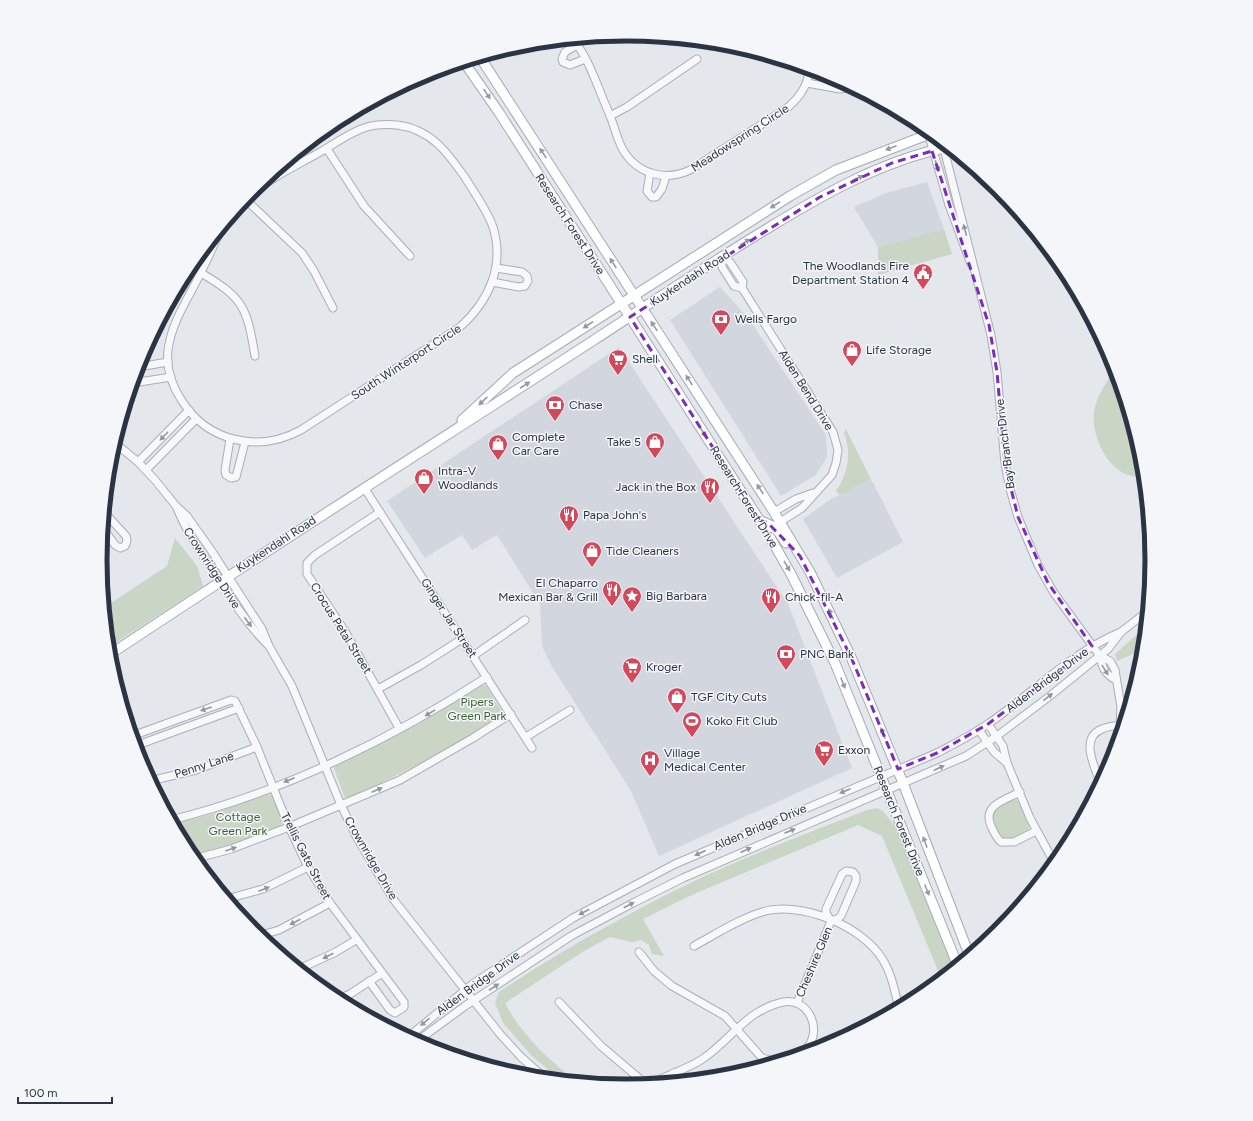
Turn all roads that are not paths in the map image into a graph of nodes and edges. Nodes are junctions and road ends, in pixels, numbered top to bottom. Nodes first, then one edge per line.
1 (573, 44) edge
2 (576, 44) edge
3 (585, 59) junction
4 (697, 59) dead end
5 (483, 62) edge
6 (467, 67) edge
7 (809, 75) edge
8 (807, 83) junction
9 (840, 88) edge
10 (610, 116) junction
11 (923, 134) edge
12 (930, 139) edge
13 (941, 147) edge
14 (327, 149) junction
15 (945, 150) edge
16 (932, 151) junction
17 (649, 173) junction
18 (666, 176) junction
19 (272, 181) edge
20 (250, 203) edge
21 (215, 242) edge
22 (410, 256) dead end
23 (722, 256) junction
24 (496, 268) junction
25 (201, 273) junction
26 (978, 281) junction
27 (492, 282) junction
28 (634, 295) junction
29 (621, 304) junction
30 (332, 308) dead end
31 (643, 309) junction
32 (630, 317) junction
33 (255, 356) dead end
34 (168, 362) junction
35 (145, 367) edge
36 (171, 377) junction
37 (140, 382) edge
38 (189, 410) junction
39 (196, 419) junction
40 (445, 436) junction
41 (230, 439) junction
42 (245, 442) junction
43 (120, 447) edge
44 (138, 462) junction
45 (146, 470) junction
46 (365, 489) junction
47 (740, 489) junction
48 (814, 493) junction
49 (176, 506) junction
50 (380, 512) junction
51 (774, 512) junction
52 (109, 517) edge
53 (759, 520) junction
54 (780, 522) junction
55 (108, 535) edge
56 (800, 556) junction
57 (228, 575) junction
58 (220, 581) junction
59 (1143, 615) edge
60 (525, 620) dead end
61 (1121, 632) junction
62 (462, 639) junction
63 (269, 646) junction
64 (1092, 646) junction
65 (115, 651) edge
66 (473, 656) junction
67 (1100, 656) junction
68 (486, 677) junction
69 (378, 689) junction
70 (239, 708) junction
71 (570, 710) dead end
72 (511, 714) junction
73 (1121, 716) edge
74 (988, 724) junction
75 (1118, 727) edge
76 (399, 728) junction
77 (979, 730) junction
78 (138, 734) edge
79 (997, 736) junction
80 (526, 737) junction
81 (988, 742) junction
82 (141, 744) edge
83 (257, 747) junction
84 (532, 748) dead end
85 (1007, 763) junction
86 (325, 765) junction
87 (898, 769) junction
88 (881, 776) junction
89 (1098, 776) edge
90 (156, 780) edge
91 (904, 783) junction
92 (273, 787) junction
93 (887, 789) junction
94 (1020, 792) junction
95 (341, 805) junction
96 (176, 819) edge
97 (289, 827) junction
98 (1036, 831) junction
99 (201, 857) edge
100 (1052, 858) edge
101 (308, 867) junction
102 (232, 898) edge
103 (330, 903) junction
104 (831, 921) junction
105 (265, 934) edge
106 (356, 940) junction
107 (694, 946) dead end
108 (640, 952) dead end
109 (968, 952) edge
110 (956, 962) edge
111 (303, 967) edge
112 (381, 974) junction
113 (369, 981) junction
114 (465, 990) junction
115 (350, 994) junction
116 (344, 996) edge
117 (347, 997) edge
118 (474, 1001) junction
119 (559, 1002) dead end
120 (797, 1003) junction
121 (897, 1003) edge
122 (736, 1028) junction
123 (413, 1033) edge
124 (422, 1037) edge
125 (809, 1046) edge
126 (768, 1060) edge
127 (539, 1072) edge
128 (673, 1073) junction
129 (675, 1078) edge
130 (661, 1079) edge
131 (641, 1080) edge

1 - 3 street
2 - 3 street
3 - 10 street
4 - 10 street
28 -> 5 main road, Research Forest Drive
6 -> 29 main road, Research Forest Drive
7 - 8 street, Meadowspring Circle
8 - 9 street
8 - 18 street, Meadowspring Circle
10 - 17 street
11 -> 28 main road, Kuykendahl Road
12 - 16 street, Bay Branch Drive
13 - 16 main road, Kuykendahl Road
14 - 19 street, South Winterport Circle
14 - 22 street
14 - 24 street, South Winterport Circle
26 -> 15 street, Bay Branch Drive
23 -> 16 main road, Kuykendahl Road
16 -> 26 street, Bay Branch Drive
17 - 18 street, Meadowspring Circle
17 - 18 street
20 - 30 street
21 - 25 street, South Winterport Circle
23 - 31 main road, Kuykendahl Road
23 - 48 street, Alden Bend Drive
24 - 27 street, South Winterport Circle
24 - 27 street
25 - 33 street
25 - 34 street, South Winterport Circle
26 - 64 street, Bay Branch Drive
27 - 42 street, South Winterport Circle
28 - 29 main road, Kuykendahl Road
28 - 31 main road, Research Forest Drive
29 - 32 main road, Research Forest Drive
29 -> 40 main road, Kuykendahl Road
31 - 32 main road, Kuykendahl Road
51 -> 31 main road, Research Forest Drive
40 -> 32 main road, Kuykendahl Road
32 -> 47 main road, Research Forest Drive
34 - 35 street
34 - 36 street, South Winterport Circle
36 - 37 street
36 - 38 street, South Winterport Circle
38 - 39 street, South Winterport Circle
38 -> 44 street
39 - 41 street, South Winterport Circle
39 - 45 street
40 - 46 main road, Kuykendahl Road
41 - 42 street, South Winterport Circle
41 - 42 street
43 - 44 street, Crownridge Drive
44 - 45 street, Crownridge Drive
45 - 49 street, Crownridge Drive
46 - 50 street, Ginger Jar Street
46 - 57 main road, Kuykendahl Road
47 - 53 main road, Research Forest Drive
47 - 54 main road
48 - 51 street, Alden Bend Drive
48 - 54 street, Alden Bend Drive
49 - 57 street, Crownridge Drive
49 - 58 street, Crownridge Drive
50 - 62 street, Ginger Jar Street
50 - 69 street, Crocus Petal Street
51 - 54 main road, Research Forest Drive
52 - 55 street
53 - 56 main road
53 -> 88 main road, Research Forest Drive
54 - 56 main road, Research Forest Drive
87 -> 56 main road, Research Forest Drive
57 - 58 main road, Kuykendahl Road
57 - 63 street, Crownridge Drive
58 -> 63 street, Crownridge Drive
58 - 65 main road, Kuykendahl Road
59 - 61 street, Alden Bridge Drive
60 - 66 street
61 - 64 street, Alden Bridge Drive
61 - 67 street, Alden Bridge Drive
62 - 66 street, Ginger Jar Street
62 - 69 street
63 - 86 street, Crownridge Drive
64 - 67 street, Bay Branch Drive
64 - 74 street, Alden Bridge Drive
66 - 68 street, Ginger Jar Street
67 - 73 street, Bay Branch Drive
79 -> 67 street, Alden Bridge Drive
68 - 72 street, Ginger Jar Street
68 -> 76 street
69 - 76 street, Crocus Petal Street
70 -> 78 street
70 - 82 street
70 - 83 street, Trellis Gate Street
71 - 80 street
72 - 80 street, Ginger Jar Street
95 -> 72 street
74 - 77 street, Alden Bridge Drive
74 - 79 street
75 - 89 street
76 - 86 street
77 - 81 street
77 - 87 street, Alden Bridge Drive
79 - 81 street, Alden Bridge Drive
79 - 85 street
80 - 84 street, Ginger Jar Street
81 - 85 street
91 -> 81 street, Alden Bridge Drive
83 - 90 street, Penny Lane
83 - 92 street, Trellis Gate Street
85 - 94 street
86 -> 92 street
86 - 95 street, Crownridge Drive
87 - 88 street, Alden Bridge Drive
87 - 91 main road, Research Forest Drive
88 - 93 main road, Research Forest Drive
88 -> 114 street, Alden Bridge Drive
91 - 93 street, Alden Bridge Drive
109 -> 91 main road, Research Forest Drive
92 - 96 street
92 - 97 street, Trellis Gate Street
93 -> 110 main road, Research Forest Drive
118 -> 93 street, Alden Bridge Drive
94 - 98 street
94 - 98 street
95 - 97 street
95 - 114 street, Crownridge Drive
99 -> 97 street
97 - 101 street, Trellis Gate Street
98 - 100 street
102 -> 101 street
101 - 103 street, Trellis Gate Street
103 -> 105 street
103 - 106 street, Trellis Gate Street
104 - 104 street
104 - 107 street
104 - 120 street, Cheshire Glen
104 - 121 street
106 -> 111 street
106 - 112 street, Trellis Gate Street
108 - 122 street
112 - 113 street
112 - 113 street, Trellis Gate Street
113 - 115 street
114 - 118 street, Crownridge Drive
114 -> 123 street, Alden Bridge Drive
115 - 116 street
115 - 117 street
118 - 124 street, Alden Bridge Drive
118 - 127 street, Crownridge Drive
119 - 131 street
120 - 122 street
120 - 125 street
122 - 126 street
122 - 128 street
128 - 129 street
128 - 130 street

